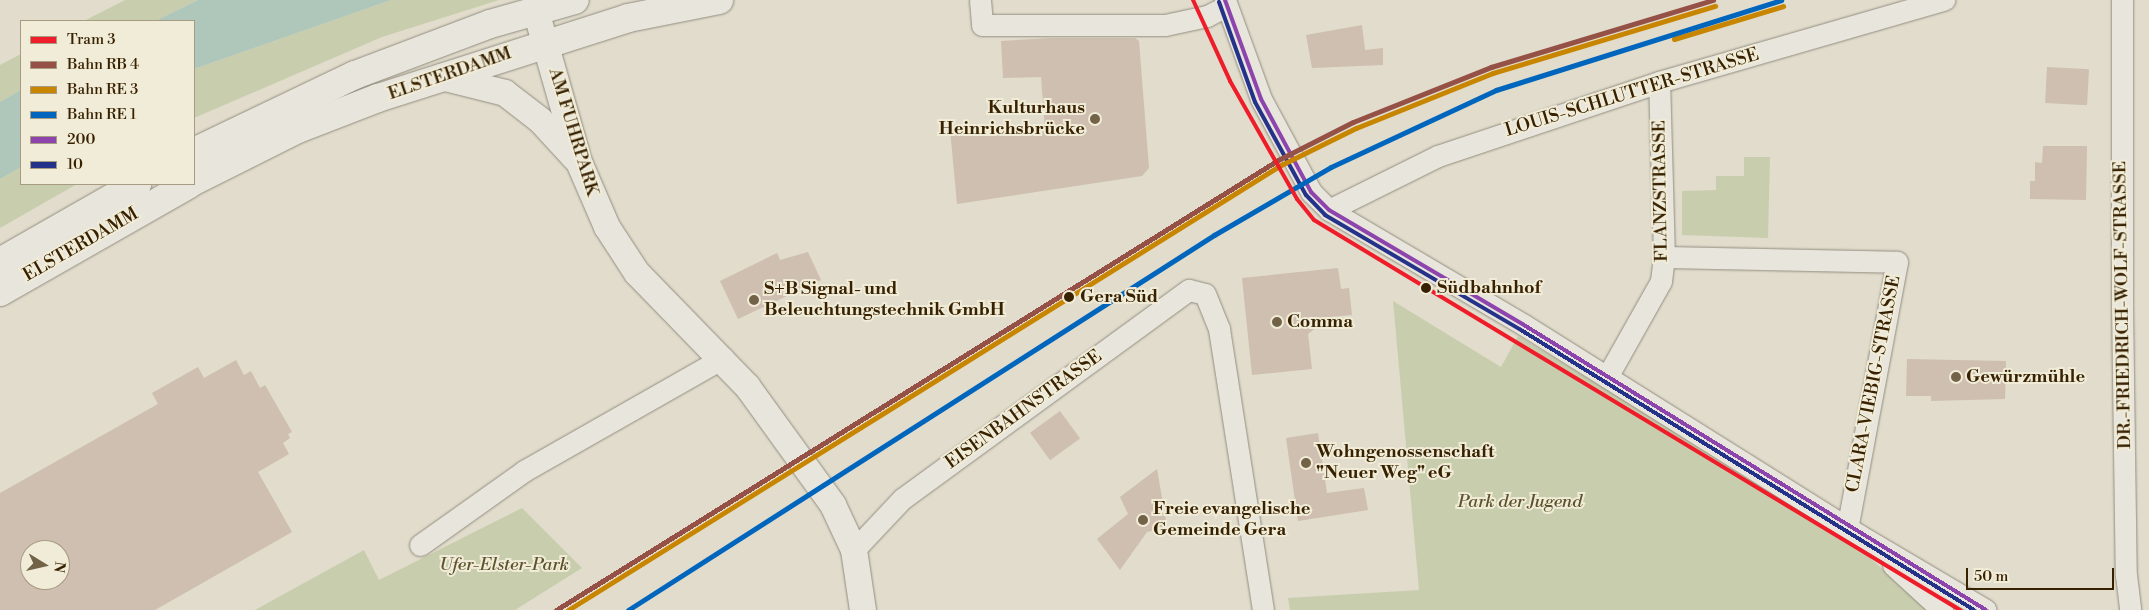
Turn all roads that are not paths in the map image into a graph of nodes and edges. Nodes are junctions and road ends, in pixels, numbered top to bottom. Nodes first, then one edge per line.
1 (575, 0) edge
2 (719, 0) edge
3 (980, 0) edge
4 (1944, 0) edge
5 (2122, 0) edge
6 (1226, 3) edge
7 (536, 11) junction
8 (546, 42) junction
9 (442, 76) junction
10 (1659, 82) junction
11 (195, 152) edge
12 (579, 162) junction
13 (195, 180) edge
14 (135, 185) edge
15 (187, 185) edge
16 (1329, 210) junction
17 (1664, 257) junction
18 (0, 262) edge
19 (0, 292) edge
20 (723, 358) junction
21 (1607, 377) junction
22 (1853, 532) junction
23 (420, 545) dead end
24 (854, 550) junction
25 (863, 610) edge
26 (1263, 610) edge
27 (1942, 610) edge
28 (1986, 610) edge
29 (2130, 610) edge

1 - 7 main road, ELSTERDAMM
2 - 8 main road, ELSTERDAMM
3 - 6 street
4 - 10 street, LOUIS-SCHLUTTER-STRASSE
5 - 29 street, DR.-FRIEDRICH-WOLF-STRASSE
6 - 16 street
7 - 8 street, AM FUHRPARK
7 - 11 main road, ELSTERDAMM
8 - 9 main road, ELSTERDAMM
8 - 12 street, AM FUHRPARK
9 - 12 street
9 - 13 main road, ELSTERDAMM
10 - 16 street, LOUIS-SCHLUTTER-STRASSE
10 - 17 street, FLANZSTRASSE
12 - 20 street, AM FUHRPARK
14 - 18 main road, ELSTERDAMM
15 - 19 main road, ELSTERDAMM
16 - 21 street
17 - 21 street, FLANZSTRASSE
17 - 22 street, CLARA-VIEBIG-STRASSE
20 - 23 street
20 - 24 street, AM FUHRPARK
21 - 22 street
22 - 27 street
22 - 28 street
24 - 25 street, AM FUHRPARK
24 - 26 street, EISENBAHNSTRASSE

